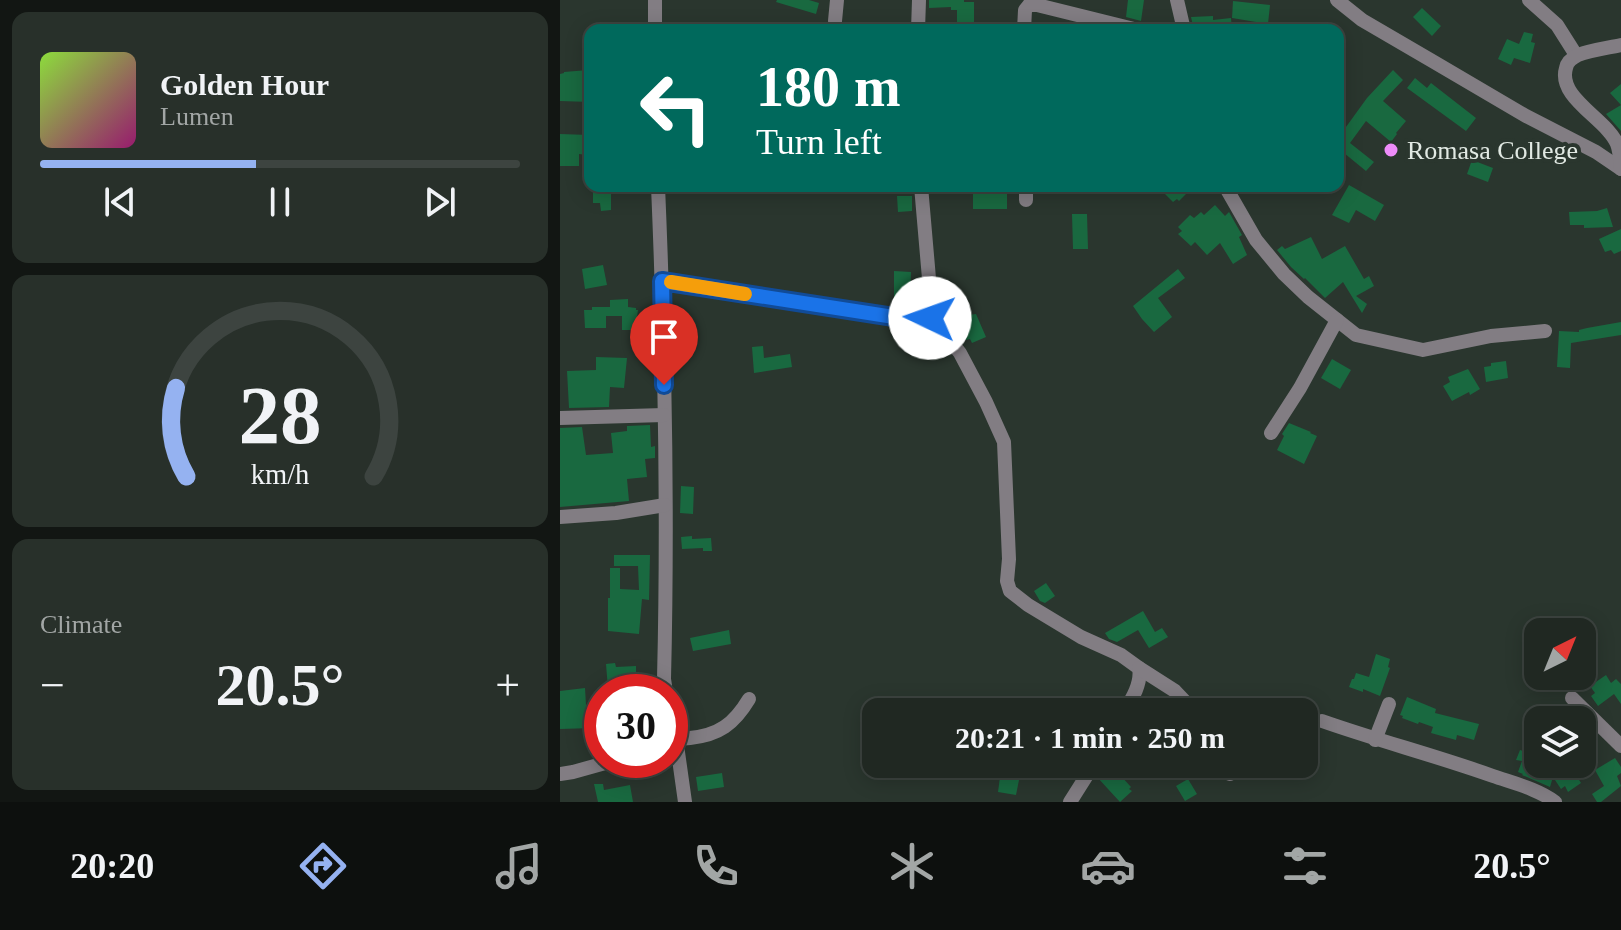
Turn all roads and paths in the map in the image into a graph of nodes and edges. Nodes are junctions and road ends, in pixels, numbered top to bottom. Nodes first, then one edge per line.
1 (655, 0) edge
2 (837, 0) edge
3 (919, 0) edge
4 (1177, 0) edge
5 (1337, 0) edge
6 (1529, 0) edge
7 (835, 21) dead end
8 (655, 24) edge
9 (918, 24) edge
10 (1024, 24) edge
11 (1111, 24) edge
12 (1183, 24) edge
13 (1621, 45) edge
14 (1576, 55) junction
15 (1621, 169) edge
16 (658, 192) edge
17 (922, 192) edge
18 (1228, 192) edge
19 (662, 281) junction
20 (928, 320) junction
21 (1337, 320) junction
22 (1545, 331) dead end
23 (664, 415) junction
24 (560, 418) edge
25 (1271, 433) dead end
26 (665, 505) junction
27 (560, 517) edge
28 (1139, 668) junction
29 (664, 674) edge
30 (1131, 698) edge
31 (1182, 698) edge
32 (1572, 698) dead end
33 (749, 699) dead end
34 (1389, 704) dead end
35 (1322, 721) dead end
36 (688, 738) edge
37 (1375, 740) junction
38 (1621, 746) edge
39 (584, 769) edge
40 (560, 774) edge
41 (680, 778) edge
42 (1085, 778) edge
43 (685, 802) edge
44 (1070, 802) edge
45 (1555, 802) edge

1 - 8 street
2 - 7 street
3 - 9 street
4 - 12 street
5 - 15 street
6 - 14 street
10 - 11 street
13 - 14 street
14 - 15 street
16 - 19 street
17 - 20 street
18 - 21 street
19 - 20 street
19 - 23 street
20 - 28 street
21 - 22 street
21 - 25 street
23 - 24 street
23 - 26 street
26 - 27 street
26 - 29 street
28 - 30 street
28 - 31 street
32 - 38 street
33 - 36 street
34 - 37 street
35 - 37 street
37 - 45 street
39 - 40 street
41 - 43 street
42 - 44 street

